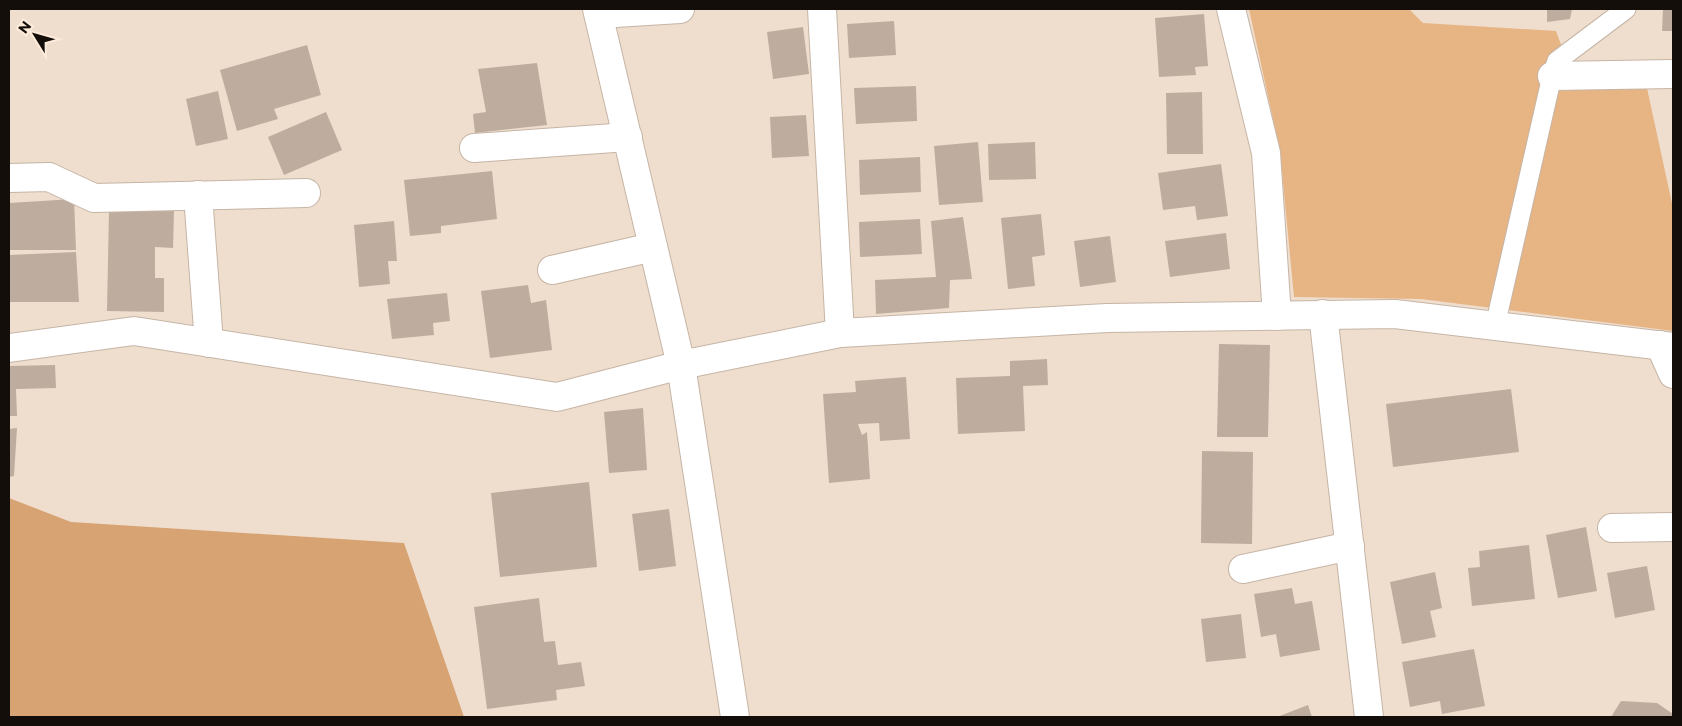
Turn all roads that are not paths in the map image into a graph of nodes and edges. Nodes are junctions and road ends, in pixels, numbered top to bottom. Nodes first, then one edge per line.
1 (680, 9) edge
2 (822, 9) edge
3 (1232, 9) edge
4 (1626, 9) edge
5 (598, 12) edge
6 (1673, 74) edge
7 (1552, 76) junction
8 (628, 137) junction
9 (474, 148) dead end
10 (9, 178) edge
11 (306, 193) dead end
12 (198, 195) junction
13 (653, 247) junction
14 (552, 270) dead end
15 (1323, 314) junction
16 (1277, 316) junction
17 (1495, 326) junction
18 (840, 333) junction
19 (209, 344) junction
20 (1667, 346) edge
21 (9, 348) edge
22 (681, 365) junction
23 (1673, 374) edge
24 (1673, 527) edge
25 (1612, 528) dead end
26 (1350, 546) junction
27 (1243, 569) dead end
28 (735, 717) edge
29 (1369, 717) edge

1 - 5 street
2 - 18 street
3 - 16 street
4 - 7 lane
5 - 8 street
6 - 7 street
7 - 17 lane
8 - 9 street
8 - 13 street
10 - 12 street
11 - 12 street
12 - 19 street
13 - 14 street
13 - 22 street
15 - 16 street
15 - 17 street
15 - 26 street
16 - 18 street
17 - 20 street
18 - 22 street
19 - 21 street
19 - 22 street
20 - 23 street
22 - 28 street
24 - 25 street
26 - 27 street
26 - 29 street

